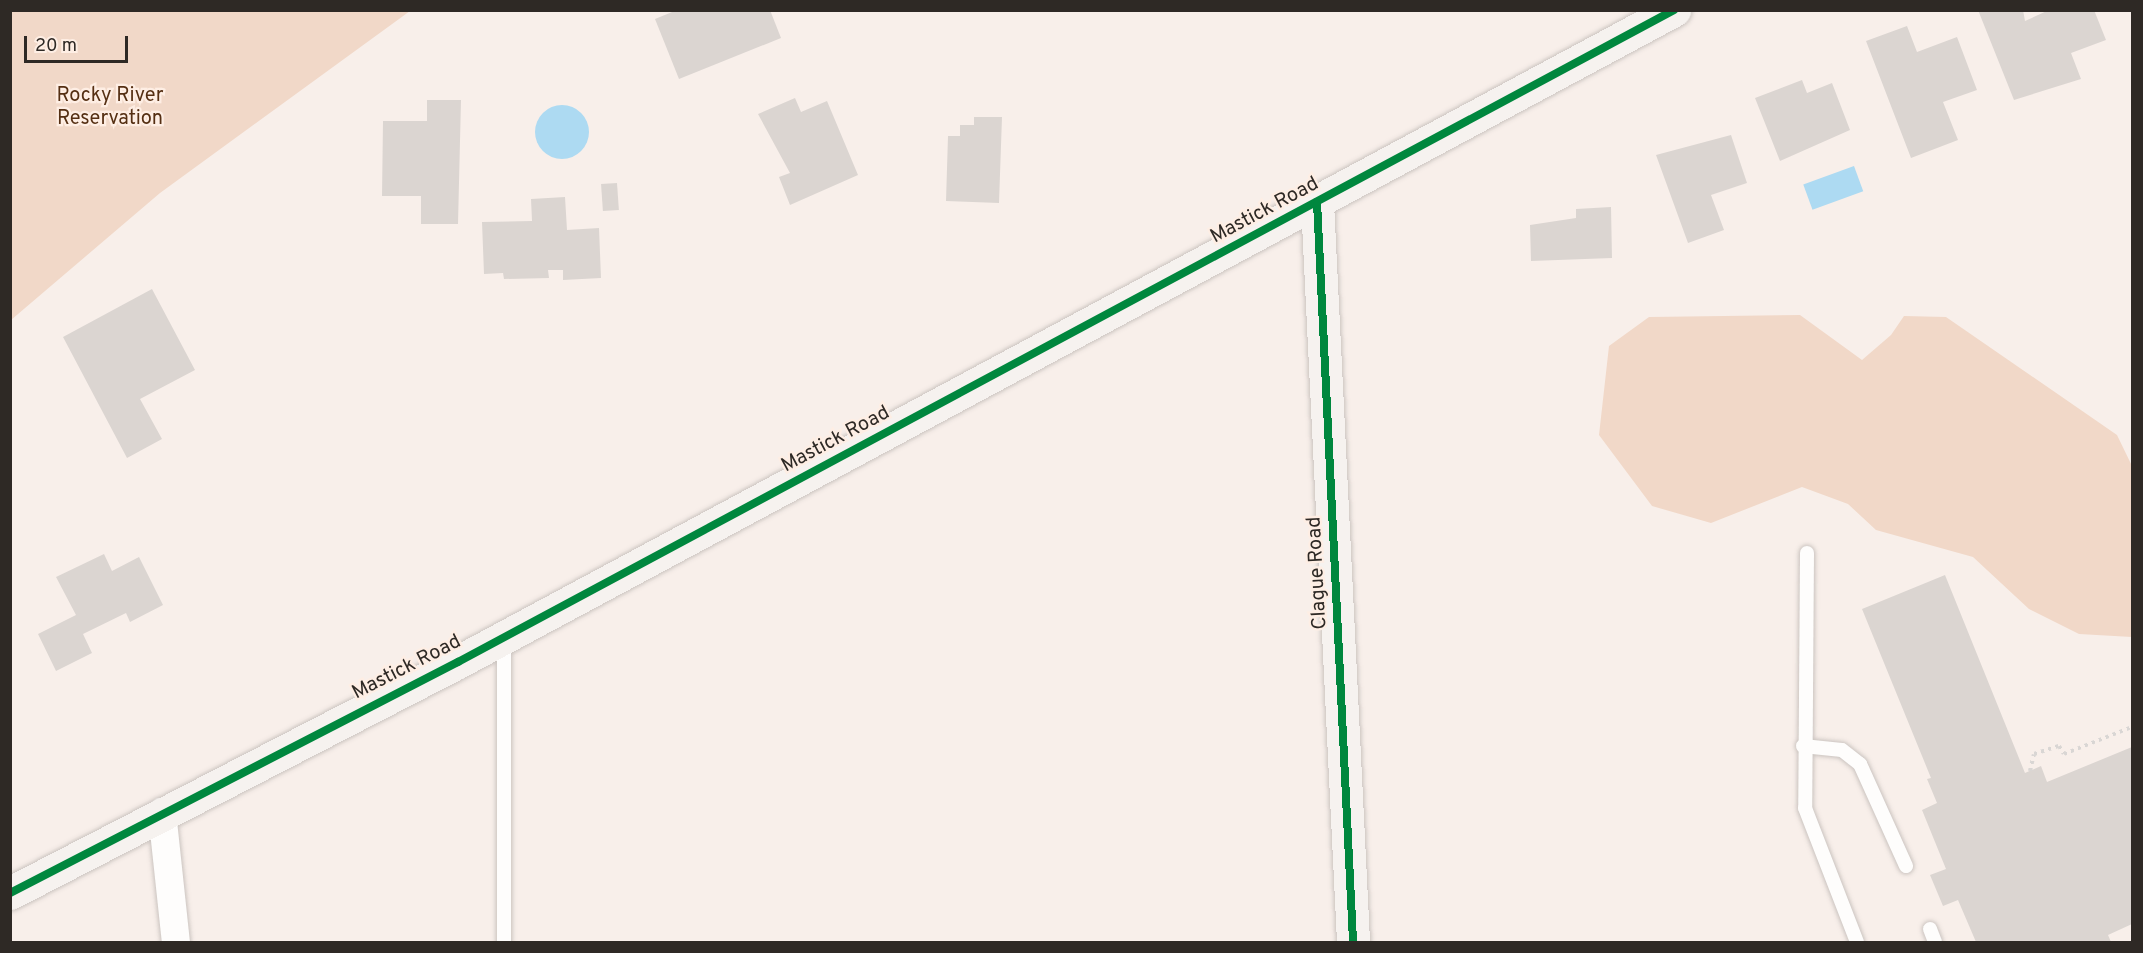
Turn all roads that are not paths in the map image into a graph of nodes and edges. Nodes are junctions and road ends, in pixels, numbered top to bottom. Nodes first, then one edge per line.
1 (1674, 10) edge
2 (1317, 202) junction
3 (1807, 553) dead end
4 (504, 637) junction
5 (1803, 746) junction
6 (162, 812) junction
7 (1906, 866) dead end
8 (10, 893) edge
9 (176, 942) edge
10 (504, 942) edge
11 (1353, 942) edge
12 (1857, 942) edge

1 - 2 street, Mastick Road
2 - 4 street, Mastick Road
2 - 11 street, Clague Road
3 - 5 lane
4 - 6 street, Mastick Road
4 - 10 lane
5 - 7 lane
5 - 12 lane
6 - 8 street, Mastick Road
6 - 9 street

